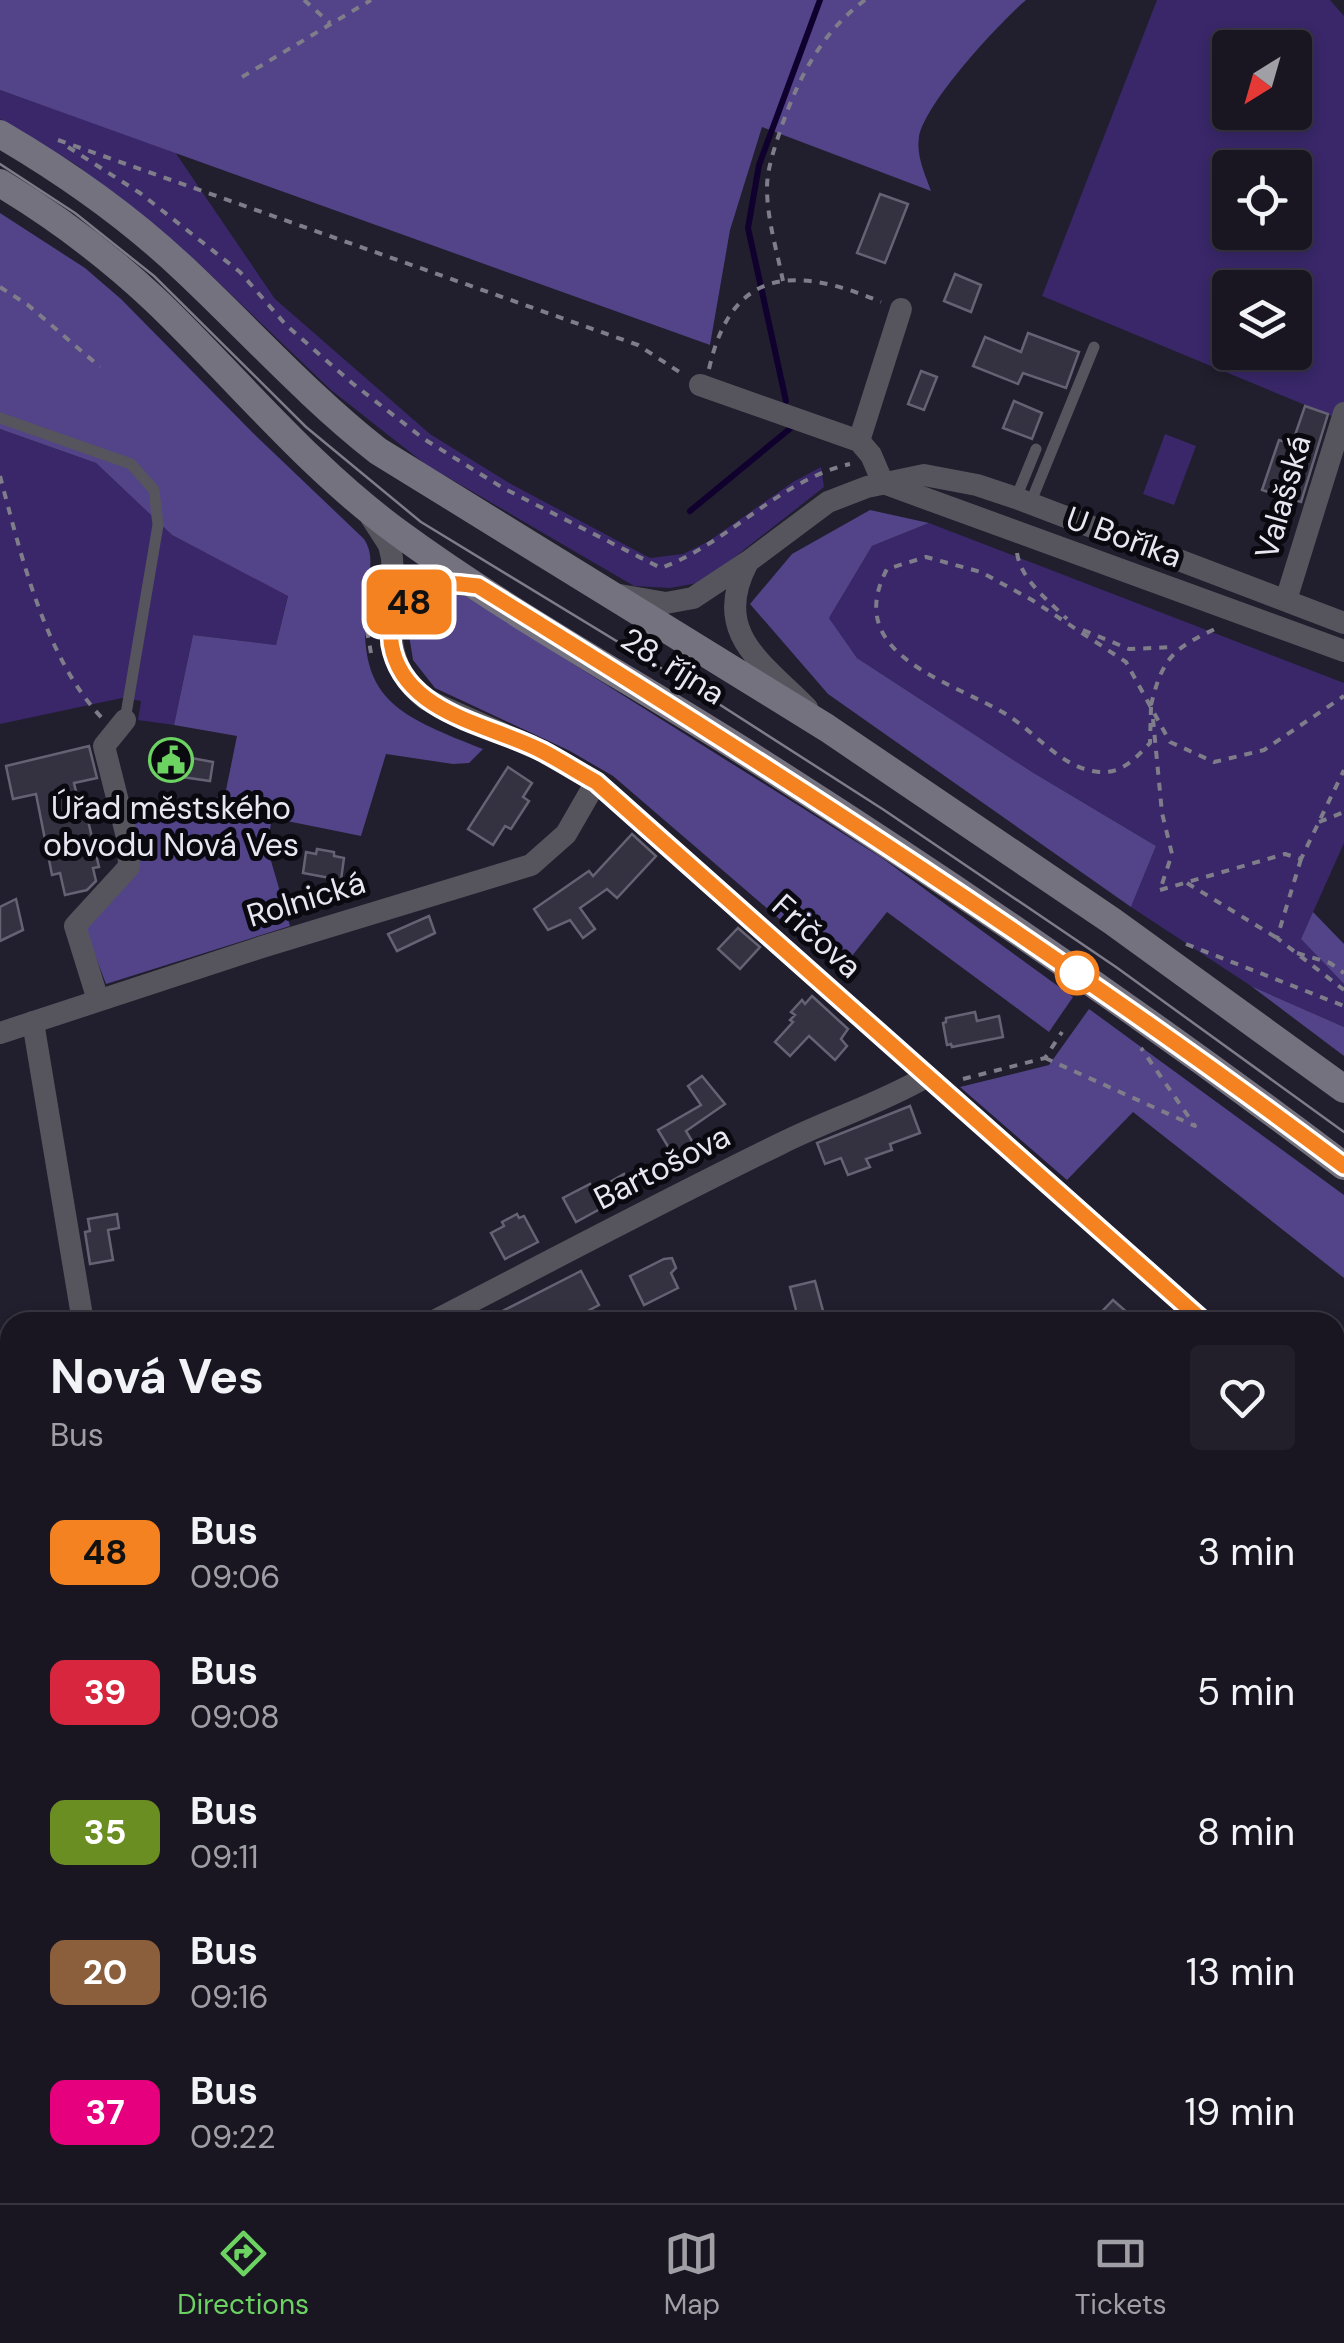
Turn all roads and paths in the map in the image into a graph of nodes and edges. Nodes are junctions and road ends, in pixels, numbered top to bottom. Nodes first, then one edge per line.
1 (304, 0) edge
2 (370, 0) edge
3 (865, 0) edge
4 (330, 23) junction
5 (242, 77) dead end
6 (0, 134) edge
7 (0, 183) edge
8 (783, 280) junction
9 (0, 286) edge
10 (901, 310) joint
11 (1094, 347) dead end
12 (100, 367) dead end
13 (702, 386) junction
14 (1344, 413) edge
15 (0, 418) edge
16 (1036, 449) dead end
17 (860, 451) junction
18 (0, 476) edge
19 (883, 483) junction
20 (1023, 501) junction
21 (363, 506) junction
22 (1019, 533) junction
23 (749, 561) junction
24 (478, 586) junction
25 (370, 592) dead end
26 (614, 594) junction
27 (1286, 600) junction
28 (1244, 616) junction
29 (392, 622) junction
30 (1344, 623) edge
31 (1076, 627) junction
32 (1177, 647) junction
33 (1344, 651) edge
34 (371, 653) dead end
35 (1344, 696) edge
36 (1151, 707) junction
37 (120, 726) junction
38 (827, 728) junction
39 (1344, 770) edge
40 (596, 782) junction
41 (1344, 812) edge
42 (1318, 822) junction
43 (1301, 859) junction
44 (1186, 883) junction
45 (1173, 934) dead end
46 (1276, 938) junction
47 (1293, 951) junction
48 (1344, 973) edge
49 (1344, 990) edge
50 (98, 1000) junction
51 (1344, 1006) edge
52 (33, 1022) junction
53 (1062, 1032) dead end
54 (0, 1033) edge
55 (1136, 1040) dead end
56 (1045, 1058) junction
57 (926, 1077) junction
58 (1344, 1089) edge
59 (1344, 1166) edge
60 (81, 1312) edge
61 (451, 1312) edge
62 (1193, 1312) edge

1 - 4 path
2 - 4 path
3 - 8 path
4 - 5 path
6 - 26 main road, 28. října
7 - 21 main road, 28. října
8 - 10 path
8 - 13 path
9 - 12 path
10 - 17 street
11 - 20 lane
13 - 17 street
13 - 17 path
14 - 27 street, Valašská
15 - 37 lane
16 - 20 lane
17 - 19 street
18 - 37 path
19 - 20 street, U Boříka
19 - 22 street, U Boříka
19 - 23 street, U Boříka
20 - 27 street, U Boříka
21 - 24 main road, 28. října
21 - 29 street, Fričova
22 - 28 street, U Boříka
22 - 31 path
23 - 26 street, U Boříka
23 - 38 street
24 - 29 street
24 - 59 main road, 28. října
25 - 34 path
26 - 38 main road, 28. října
27 - 30 street, U Boříka
28 - 32 path
28 - 33 street, U Boříka
29 - 40 street, Fričova
31 - 32 path
31 - 36 path
31 - 36 path
32 - 36 path
35 - 36 path
36 - 44 path
37 - 50 street
38 - 58 main road, 28. října
39 - 42 path
40 - 50 street, Rolnická
40 - 57 street, Fričova
41 - 42 path
42 - 43 path
43 - 44 path
43 - 46 path
44 - 46 path
45 - 51 path
46 - 47 path
47 - 48 path
47 - 49 path
50 - 52 street, Rolnická
52 - 54 street, Rolnická
52 - 60 street
53 - 56 path
55 - 56 path
56 - 57 path
57 - 61 street, Bartošova
57 - 62 street, Fričova

